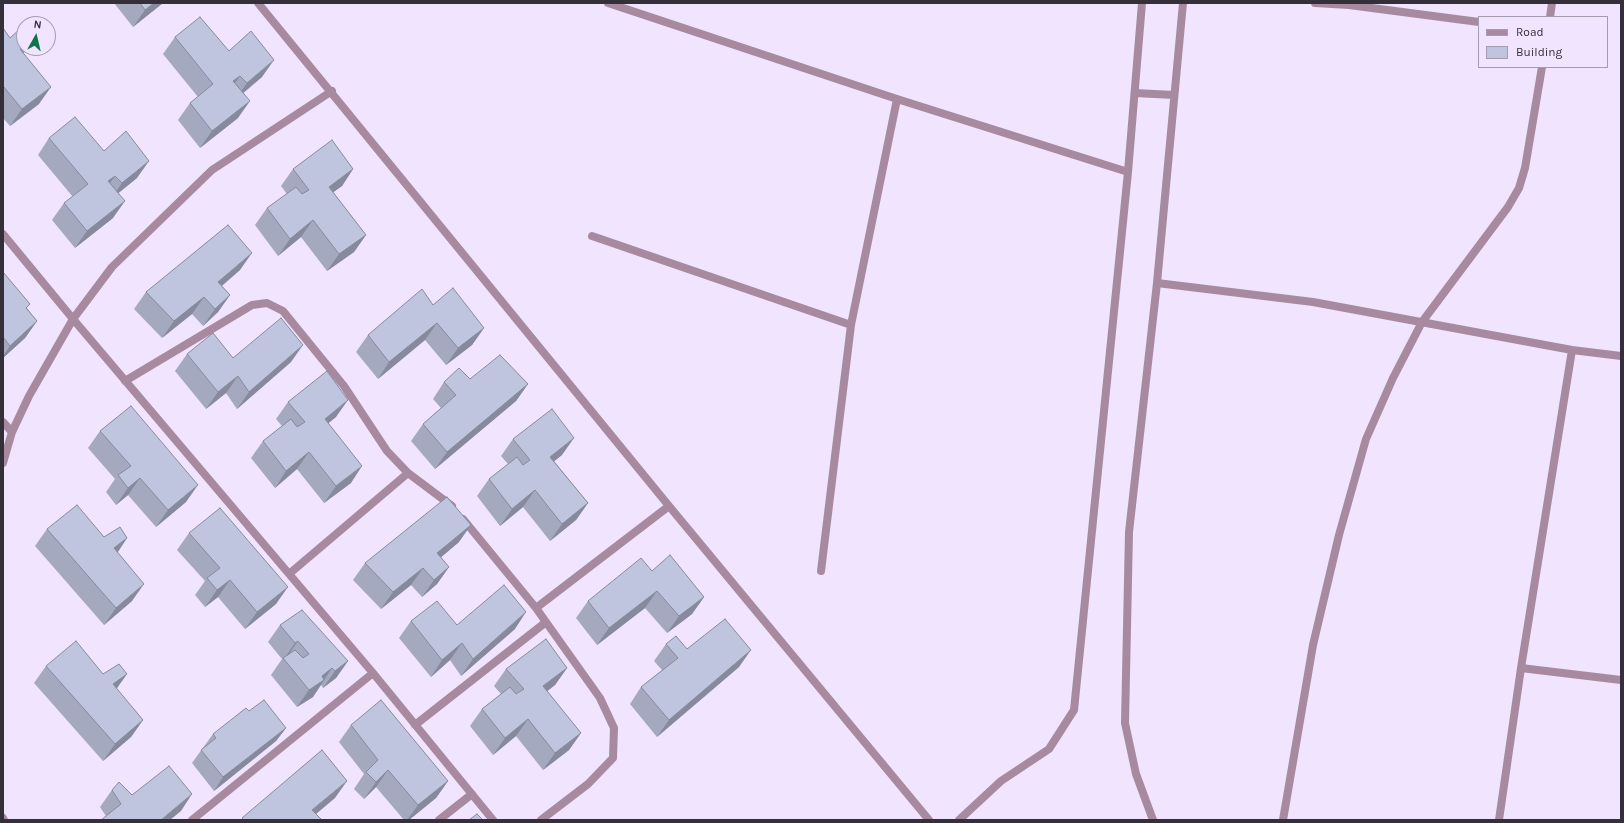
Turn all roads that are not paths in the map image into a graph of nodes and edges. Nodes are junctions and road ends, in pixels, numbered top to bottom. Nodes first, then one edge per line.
1 (258, 3) edge
2 (608, 3) edge
3 (1142, 3) edge
4 (1183, 3) edge
5 (1314, 3) edge
6 (1552, 3) edge
7 (1550, 16) edge
8 (1478, 22) edge
9 (1542, 68) edge
10 (332, 91) junction
11 (1135, 94) junction
12 (1174, 95) junction
13 (897, 98) junction
14 (1128, 172) junction
15 (3, 234) edge
16 (592, 236) dead end
17 (1157, 283) junction
18 (73, 319) junction
19 (1422, 322) junction
20 (851, 325) junction
21 (1572, 350) junction
22 (1621, 356) edge
23 (125, 381) junction
24 (3, 422) edge
25 (12, 432) junction
26 (3, 463) edge
27 (408, 473) junction
28 (669, 506) junction
29 (821, 571) dead end
30 (290, 574) junction
31 (536, 608) junction
32 (546, 622) junction
33 (1521, 668) junction
34 (373, 673) junction
35 (1621, 680) edge
36 (415, 725) junction
37 (472, 794) junction
38 (192, 820) edge
39 (439, 820) edge
40 (493, 820) edge
41 (541, 820) edge
42 (929, 820) edge
43 (959, 820) edge
44 (1153, 820) edge
45 (1283, 820) edge
46 (1499, 820) edge

1 - 10 street
2 - 13 street
3 - 11 street
4 - 12 street
5 - 8 street
6 - 7 street
9 - 19 street
10 - 18 street
10 - 28 street
11 - 12 street
11 - 14 street
12 - 17 street
13 - 14 street
13 - 20 street
14 - 43 street
15 - 18 street
16 - 20 street
17 - 19 street
17 - 44 street
18 - 23 street
18 - 25 street
19 - 21 street
19 - 45 street
20 - 29 street
21 - 22 street
21 - 33 street
23 - 27 street
23 - 30 street
24 - 25 street
25 - 26 street
27 - 30 street
27 - 31 street
28 - 31 street
28 - 42 street
30 - 34 street
31 - 32 street
32 - 36 street
32 - 41 street
33 - 35 street
33 - 46 street
34 - 36 street
34 - 38 street
36 - 37 street
37 - 39 street
37 - 40 street

